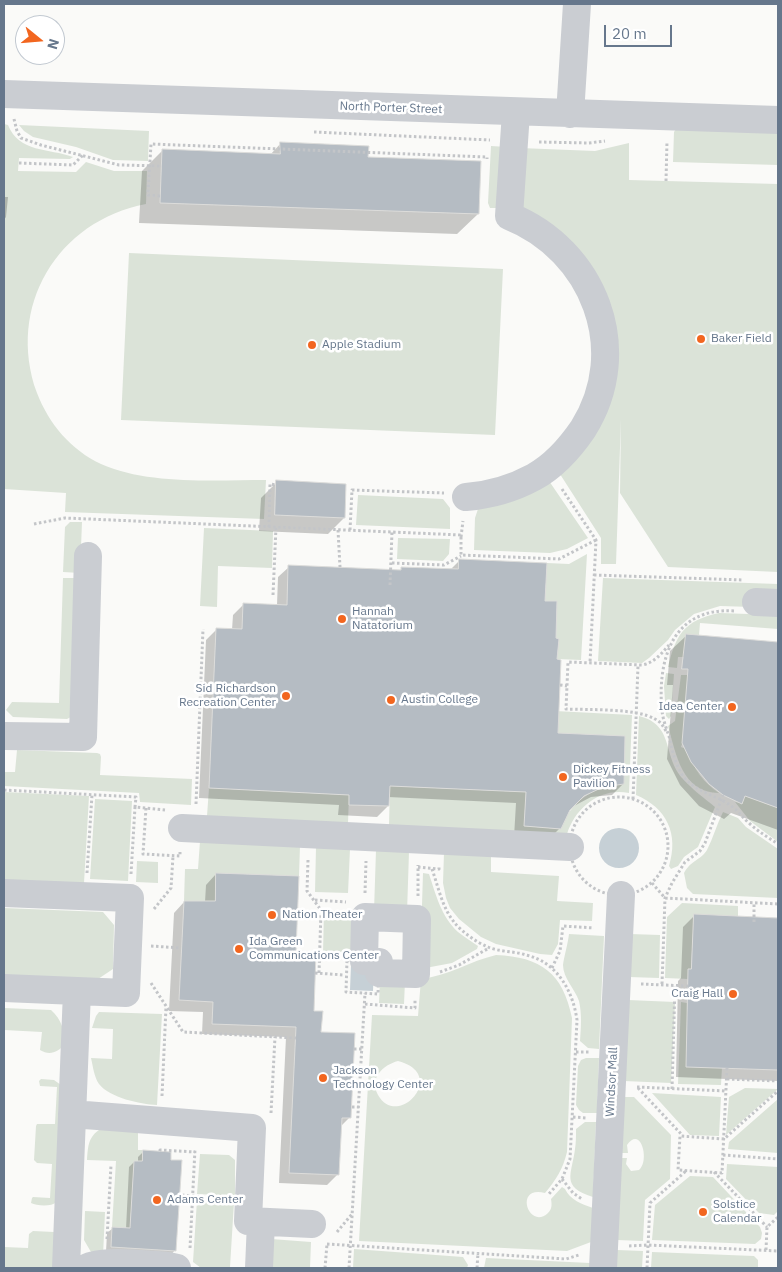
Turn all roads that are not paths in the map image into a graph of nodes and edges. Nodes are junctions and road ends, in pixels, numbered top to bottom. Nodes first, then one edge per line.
1 (577, 4) edge
2 (9, 110) edge
3 (516, 112) junction
4 (570, 114) junction
5 (778, 120) edge
6 (466, 497) road end
7 (88, 556) dead end
8 (4, 736) edge
9 (183, 822) road end
10 (570, 847) road end
11 (4, 893) edge
12 (607, 894) road end
13 (416, 974) joint
14 (4, 988) edge
15 (77, 991) junction
16 (72, 1114) junction
17 (255, 1211) junction
18 (319, 1234) road end
19 (604, 1257) edge
20 (183, 1261) edge
21 (87, 1267) edge
22 (259, 1268) edge

1 - 4 street
2 - 3 street, North Porter Street
3 - 4 street, North Porter Street
3 - 6 street
4 - 5 street, North Porter Street
7 - 8 street
9 - 10 street
11 - 15 street
12 - 19 street, Windsor Mall
13 - 13 street
14 - 15 street
15 - 16 street
16 - 17 street
16 - 21 street
17 - 18 street
17 - 22 street
20 - 21 street

